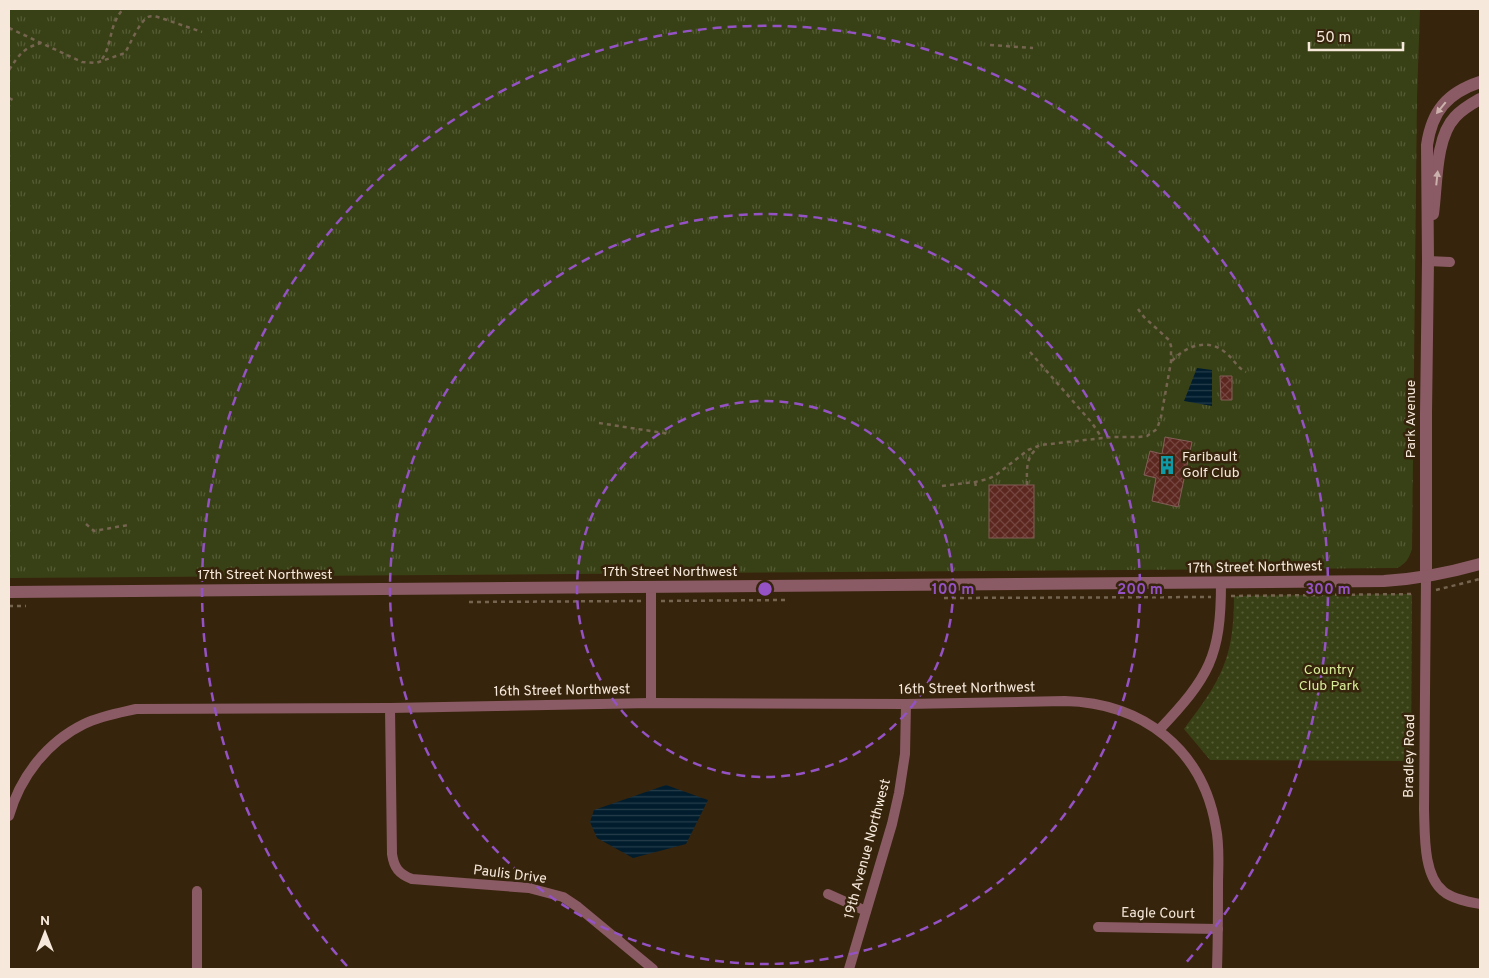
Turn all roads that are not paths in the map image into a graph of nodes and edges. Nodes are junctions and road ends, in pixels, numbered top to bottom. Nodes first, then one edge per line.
1 (1480, 82) edge
2 (1480, 99) edge
3 (1428, 261) junction
4 (1450, 262) dead end
5 (1480, 564) edge
6 (1426, 577) junction
7 (1221, 583) junction
8 (651, 587) junction
9 (9, 592) edge
10 (651, 703) junction
11 (906, 704) junction
12 (390, 708) junction
13 (1159, 730) junction
14 (9, 816) edge
15 (196, 891) dead end
16 (828, 894) dead end
17 (1480, 904) edge
18 (866, 911) junction
19 (1098, 927) dead end
20 (1218, 929) junction
21 (196, 969) edge
22 (653, 969) edge
23 (849, 969) edge
24 (1218, 969) edge

1 -> 3 street, Park Avenue
3 -> 2 street, Park Avenue
3 - 4 street
3 - 6 street, Park Avenue
5 - 6 street, 17th Street Northwest
6 - 7 street, 17th Street Northwest
6 - 17 street, Bradley Road
7 - 8 street, 17th Street Northwest
7 - 13 street
8 - 9 street, 17th Street Northwest
8 - 10 street
10 - 11 street, 16th Street Northwest
10 - 12 street, 16th Street Northwest
11 - 13 street, 16th Street Northwest
11 - 18 street, 19th Avenue Northwest
12 - 14 street, 16th Street Northwest
12 - 22 street, Paulis Drive
13 - 20 street, 16th Street Northwest
15 - 21 street
16 - 18 street
18 - 23 street, 19th Avenue Northwest
19 - 20 street, Eagle Court
20 - 24 street, 16th Street Northwest

